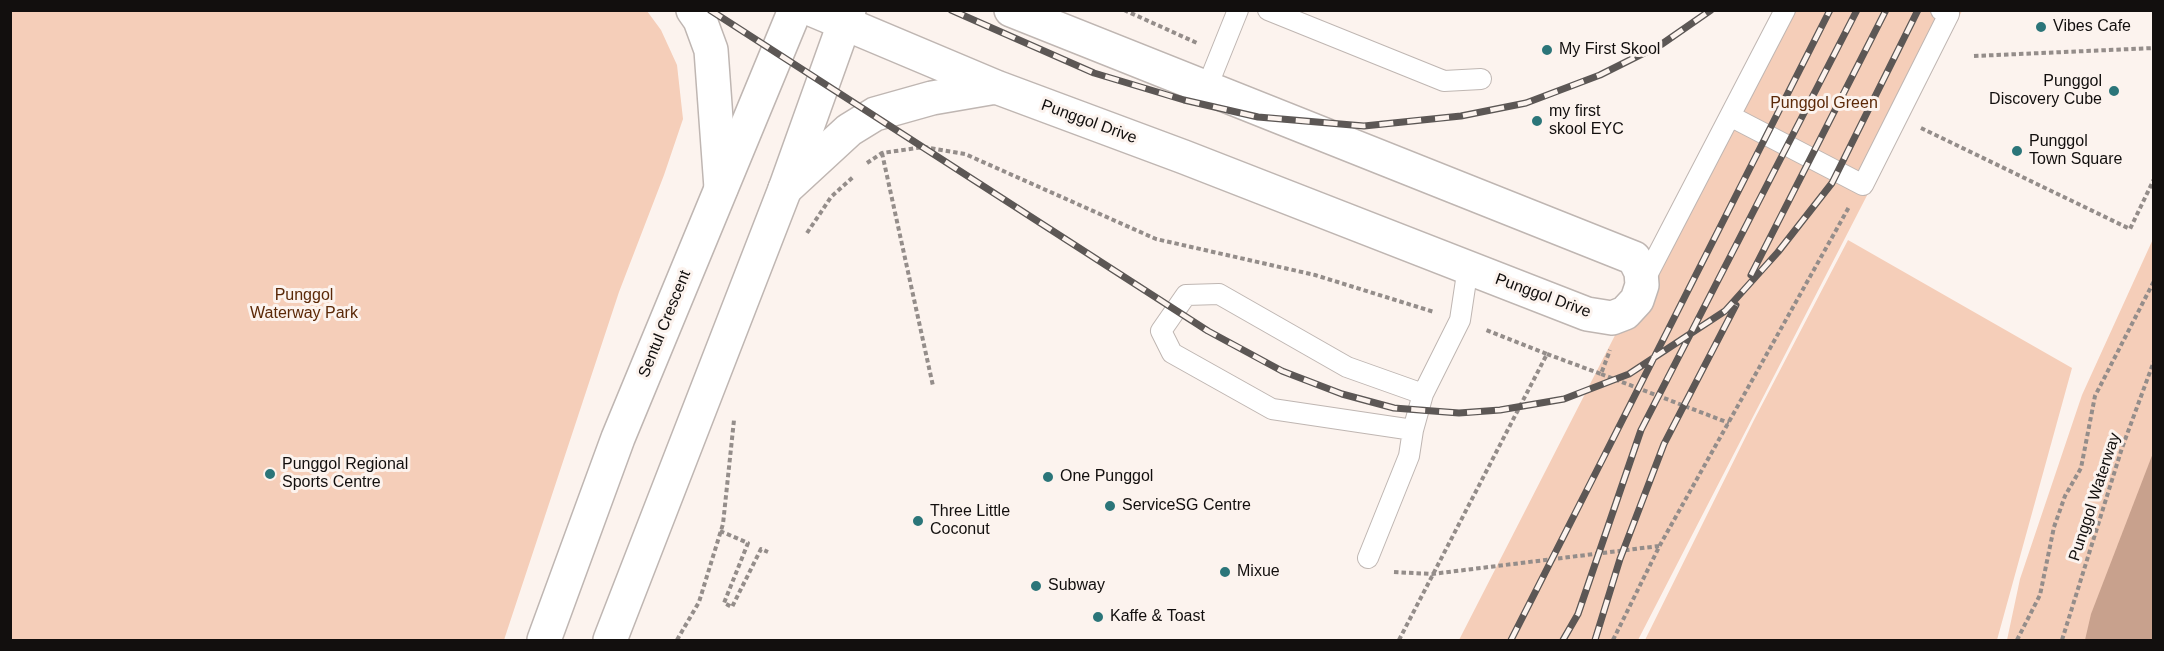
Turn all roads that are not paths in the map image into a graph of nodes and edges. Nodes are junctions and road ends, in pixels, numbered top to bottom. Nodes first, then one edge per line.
1 (693, 10) edge
2 (795, 10) edge
3 (813, 10) edge
4 (1238, 10) edge
5 (1268, 10) edge
6 (1785, 10) edge
7 (1941, 10) edge
8 (1019, 13) edge
9 (846, 17) edge
10 (1481, 79) dead end
11 (996, 87) junction
12 (1207, 87) junction
13 (1730, 116) junction
14 (721, 188) junction
15 (785, 189) junction
16 (1468, 267) junction
17 (1642, 285) junction
18 (1423, 394) junction
19 (1413, 430) junction
20 (1368, 558) dead end
21 (544, 640) edge
22 (610, 640) edge

1 - 14 street
2 - 14 street, Sentul Crescent
3 - 9 street, Punggol Drive
4 - 12 lane
5 - 10 lane
6 - 13 lane
7 - 13 lane
8 - 12 street
9 - 11 street, Punggol Drive
9 - 15 street
11 - 15 street
11 - 16 street, Punggol Drive
12 - 17 street
13 - 17 lane
14 - 21 street, Sentul Crescent
15 - 22 street
16 - 17 street, Punggol Drive
16 - 18 lane
18 - 19 lane
18 - 19 lane
19 - 20 lane

